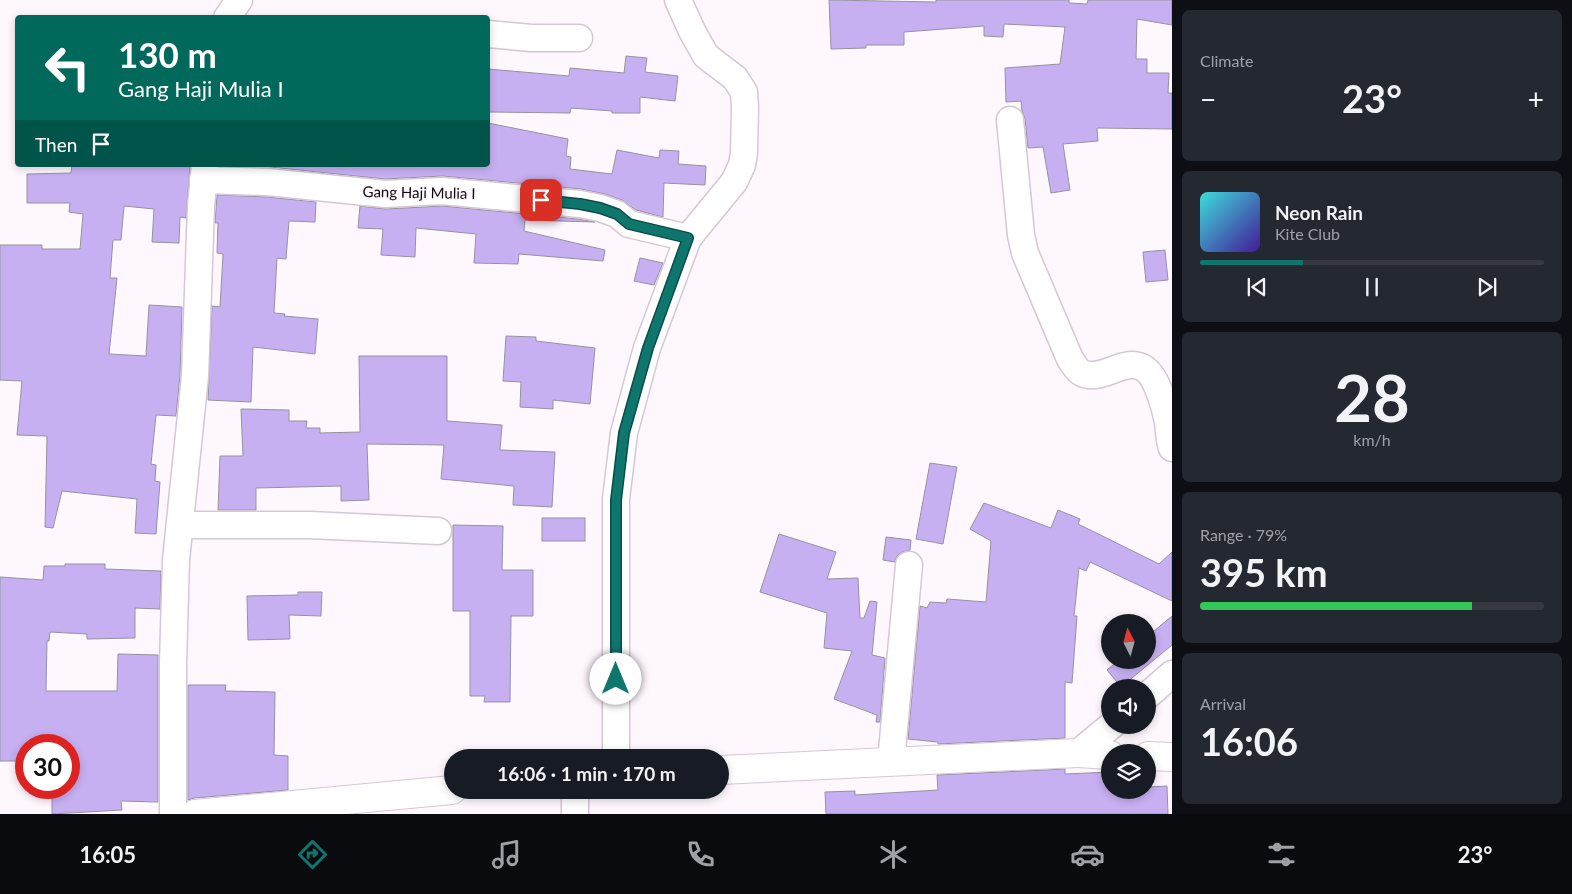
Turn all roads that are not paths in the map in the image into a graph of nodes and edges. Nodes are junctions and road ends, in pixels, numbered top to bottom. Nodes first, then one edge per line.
1 (678, 0) edge
2 (490, 34) edge
3 (579, 38) dead end
4 (1010, 120) dead end
5 (204, 172) edge
6 (688, 238) junction
7 (1172, 448) edge
8 (180, 526) junction
9 (438, 531) dead end
10 (909, 565) dead end
11 (1172, 674) edge
12 (1156, 688) edge
13 (1101, 734) edge
14 (616, 749) edge
15 (1078, 754) junction
16 (1101, 755) edge
17 (1156, 756) edge
18 (1172, 757) edge
19 (891, 762) junction
20 (729, 770) edge
21 (444, 791) edge
22 (575, 799) edge
23 (173, 814) edge
24 (194, 814) edge
25 (575, 814) edge

1 - 6 street
2 - 3 street
4 - 7 street
5 - 6 street, Gang Haji Mulia I
5 - 8 street
6 - 14 street
8 - 9 street
8 - 23 street
10 - 19 street
11 - 12 street
13 - 15 street
15 - 16 main road
15 - 19 main road
17 - 18 main road
19 - 20 main road
21 - 24 main road
22 - 25 street

